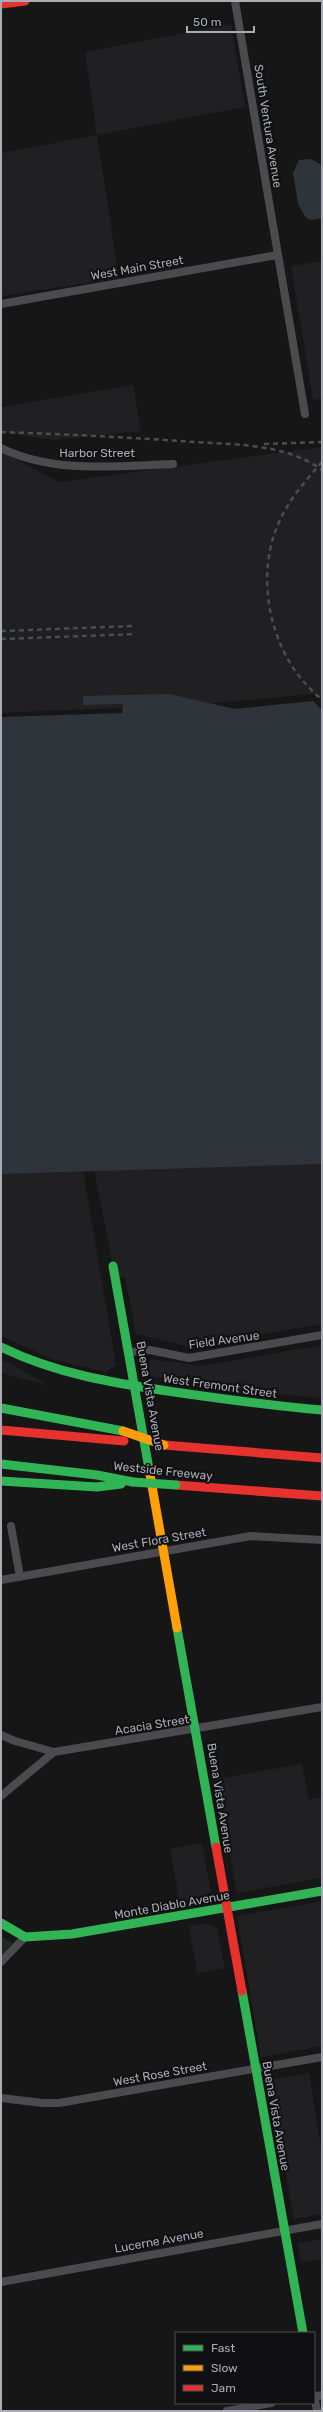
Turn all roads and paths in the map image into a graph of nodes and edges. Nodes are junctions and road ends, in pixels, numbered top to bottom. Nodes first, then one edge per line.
1 (26, 1) edge
2 (235, 1) edge
3 (1, 4) edge
4 (277, 255) junction
5 (1, 304) edge
6 (305, 414) dead end
7 (1, 448) edge
8 (173, 464) dead end
9 (113, 1266) dead end
10 (322, 1336) edge
11 (1, 1347) edge
12 (130, 1352) junction
13 (136, 1387) junction
14 (1, 1408) edge
15 (322, 1410) edge
16 (1, 1430) edge
17 (166, 1446) junction
18 (322, 1458) edge
19 (1, 1464) edge
20 (1, 1481) edge
21 (133, 1482) junction
22 (322, 1496) edge
23 (11, 1526) dead end
24 (322, 1540) edge
25 (165, 1551) junction
26 (20, 1577) junction
27 (1, 1580) edge
28 (322, 1707) edge
29 (197, 1730) junction
30 (1, 1735) edge
31 (54, 1752) junction
32 (1, 1796) edge
33 (322, 1891) edge
34 (226, 1908) junction
35 (1, 1922) edge
36 (25, 1937) junction
37 (1, 1962) edge
38 (322, 2057) edge
39 (255, 2070) junction
40 (1, 2098) edge
41 (322, 2224) edge
42 (284, 2231) junction
43 (1, 2282) edge
44 (303, 2332) edge
45 (315, 2401) edge
46 (266, 2404) edge
47 (227, 2411) edge
48 (317, 2411) edge

1 - 3 main road
2 - 4 street, South Ventura Avenue
4 - 5 street, West Main Street
4 - 6 street, South Ventura Avenue
7 - 8 street, Harbor Street
9 - 12 main road, Buena Vista Avenue
10 - 12 street, Field Avenue
11 - 13 main road, West Fremont Street
12 - 13 main road, Buena Vista Avenue
13 - 15 main road, West Fremont Street
13 - 25 main road, Buena Vista Avenue
14 - 17 main road, bridge
16 - 17 main road, Westside Freeway, bridge
17 - 18 main road, Westside Freeway
19 - 21 main road, Westside Freeway
20 - 21 main road
21 - 22 main road, Westside Freeway, bridge
23 - 26 street
24 - 25 street, West Flora Street
25 - 26 street, West Flora Street
25 - 29 main road, Buena Vista Avenue
26 - 27 street, West Flora Street
28 - 29 street, Acacia Street
29 - 31 street, Acacia Street
29 - 34 main road, Buena Vista Avenue
30 - 31 street
31 - 32 street
33 - 34 main road, Monte Diablo Avenue
34 - 36 main road, Monte Diablo Avenue
34 - 39 main road, Buena Vista Avenue
35 - 36 main road
36 - 37 street
38 - 39 street, West Rose Street
39 - 40 street, West Rose Street
39 - 42 main road, Buena Vista Avenue
41 - 42 street, Lucerne Avenue
42 - 43 street, Lucerne Avenue
42 - 44 main road, Buena Vista Avenue
45 - 48 street
46 - 47 street

